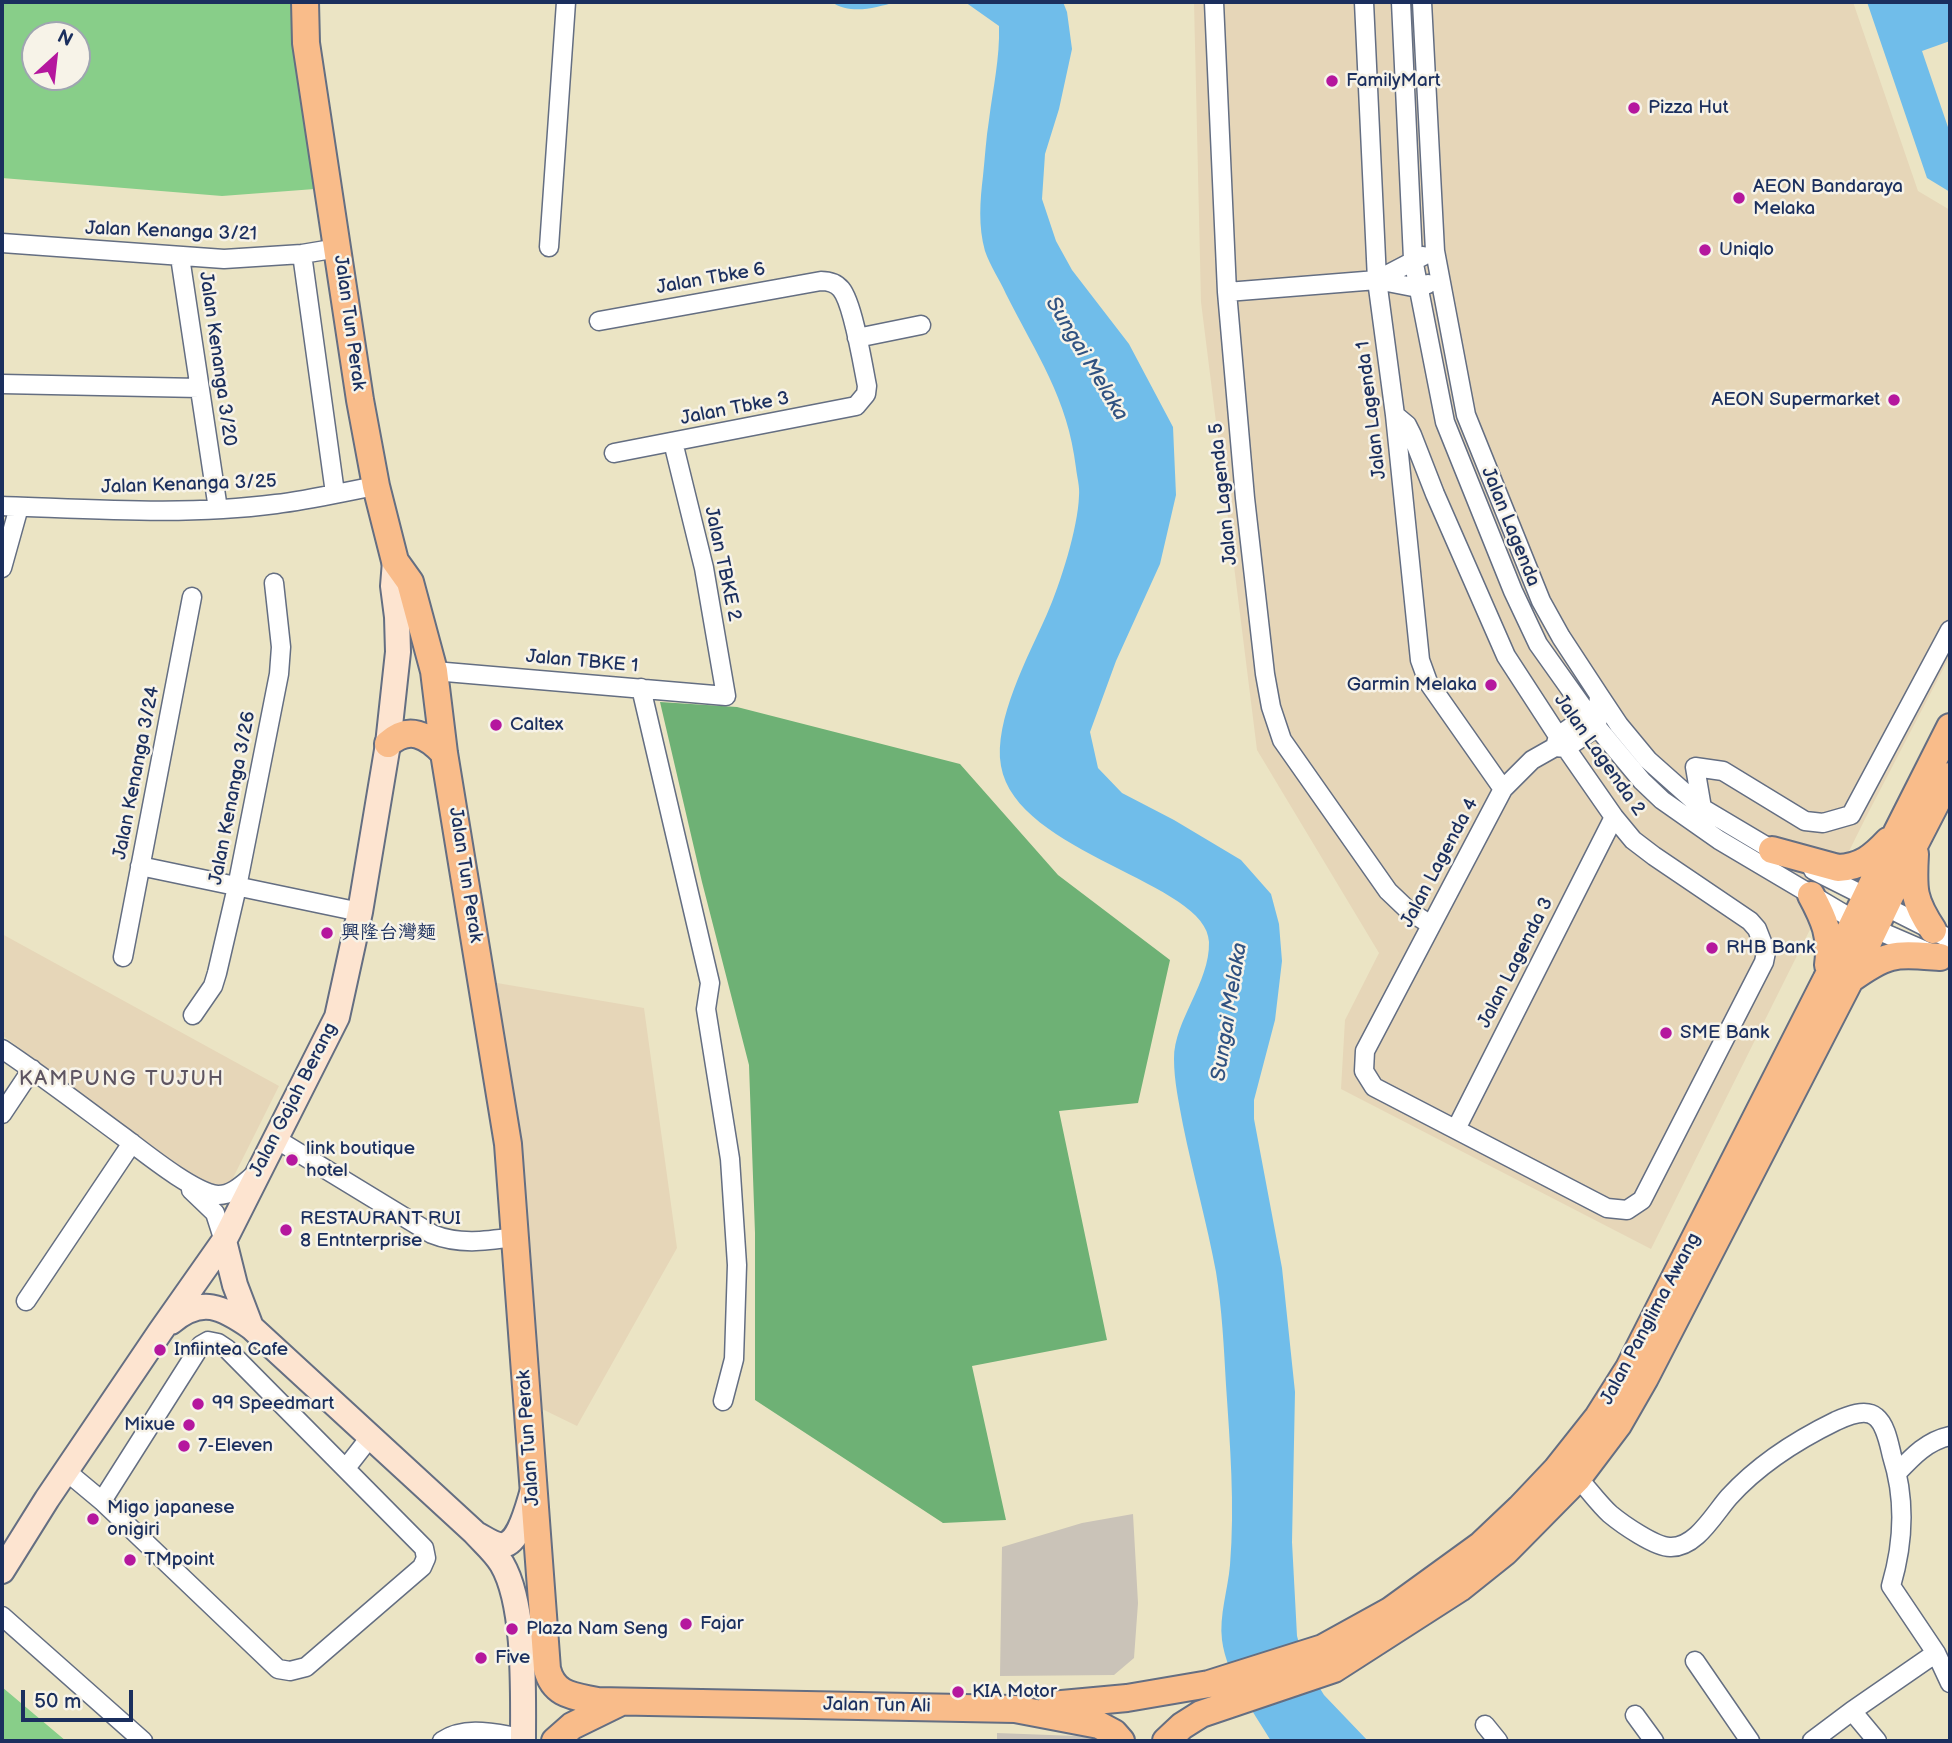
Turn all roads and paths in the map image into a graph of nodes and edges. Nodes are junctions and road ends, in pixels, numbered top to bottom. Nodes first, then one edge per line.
1 (305, 2) edge
2 (566, 2) edge
3 (1214, 2) edge
4 (1364, 2) edge
5 (1401, 2) edge
6 (1422, 2) edge
7 (2, 243) edge
8 (550, 247) dead end
9 (338, 248) junction
10 (1435, 251) junction
11 (302, 254) junction
12 (180, 257) junction
13 (1413, 260) junction
14 (1377, 280) junction
15 (1439, 281) junction
16 (1418, 288) junction
17 (1227, 292) junction
18 (599, 321) dead end
19 (921, 325) dead end
20 (857, 338) junction
21 (2, 384) edge
22 (199, 388) junction
23 (1395, 415) junction
24 (673, 442) junction
25 (614, 453) dead end
26 (376, 486) junction
27 (1402, 486) junction
28 (335, 493) junction
29 (1435, 494) junction
30 (10, 507) edge
31 (218, 509) junction
32 (395, 561) junction
33 (2, 568) edge
34 (274, 583) dead end
35 (192, 597) dead end
36 (1950, 630) edge
37 (434, 671) junction
38 (641, 688) junction
39 (1599, 695) junction
40 (726, 696) joint
41 (1595, 720) junction
42 (1619, 725) junction
43 (1950, 727) edge
44 (388, 744) junction
45 (1560, 744) junction
46 (444, 753) junction
47 (1950, 776) edge
48 (1503, 789) junction
49 (1702, 808) junction
50 (1614, 817) junction
51 (1906, 837) junction
52 (1772, 850) junction
53 (140, 866) junction
54 (237, 887) junction
55 (1811, 895) junction
56 (360, 912) junction
57 (1870, 913) junction
58 (1431, 925) junction
59 (1943, 947) edge
60 (123, 957) dead end
61 (1838, 980) junction
62 (193, 1014) dead end
63 (2, 1049) edge
64 (32, 1069) junction
65 (2, 1114) edge
66 (1456, 1129) junction
67 (276, 1139) junction
68 (132, 1143) junction
69 (165, 1167) junction
70 (258, 1173) junction
71 (514, 1237) junction
72 (224, 1241) junction
73 (26, 1301) dead end
74 (251, 1327) junction
75 (160, 1332) junction
76 (723, 1401) dead end
77 (371, 1436) junction
78 (1950, 1436) edge
79 (346, 1468) junction
80 (66, 1471) junction
81 (1897, 1473) junction
82 (1578, 1478) junction
83 (533, 1489) junction
84 (102, 1501) junction
85 (474, 1532) junction
86 (2, 1571) edge
87 (2, 1616) edge
88 (1936, 1653) junction
89 (1330, 1658) junction
90 (1695, 1661) dead end
91 (1950, 1683) edge
92 (1216, 1695) junction
93 (625, 1700) junction
94 (1015, 1709) junction
95 (1852, 1712) junction
96 (1635, 1714) dead end
97 (1485, 1725) dead end
98 (523, 1740) edge
99 (143, 1741) edge
100 (442, 1741) edge
101 (555, 1741) edge
102 (1121, 1741) edge
103 (1166, 1741) edge
104 (1498, 1741) edge
105 (1654, 1741) edge
106 (1750, 1741) edge
107 (1812, 1741) edge
108 (1877, 1741) edge

1 - 9 main road, Jalan Tun Perak
2 - 8 street
3 - 17 street, Jalan Lagenda 5
4 - 14 street, Jalan Lagenda 1
5 - 13 street, Jalan Lagenda
6 - 10 street, Jalan Lagenda
7 - 12 street, Jalan Kenanga 3/21
9 - 11 street, Jalan Kenanga 3/21
9 - 26 main road, Jalan Tun Perak
10 - 13 street
10 - 15 street, Jalan Lagenda
11 - 12 street, Jalan Kenanga 3/21
11 - 28 street
12 - 22 street, Jalan Kenanga 3/20
13 - 14 street
13 - 16 street, Jalan Lagenda
14 - 16 street
14 - 17 street
14 - 23 street, Jalan Lagenda 1
15 - 16 street
15 - 39 street, Jalan Lagenda
16 - 41 street, Jalan Lagenda
17 - 58 street, Jalan Lagenda 5
18 - 20 street, Jalan Tbke 6
19 - 20 street
20 - 24 street, Jalan Tbke 3
21 - 22 street
22 - 31 street, Jalan Kenanga 3/20
23 - 27 street, Jalan Lagenda 1
23 - 29 street, Jalan Lagenda 2
24 - 25 street, Jalan Tbke 3
24 - 40 street, Jalan TBKE 2
26 - 28 street, Jalan Kenanga 3/25
26 - 32 main road, Jalan Tun Perak
27 - 29 street
27 - 48 street, Jalan Lagenda 1
28 - 31 street, Jalan Kenanga 3/25
29 - 45 street, Jalan Lagenda 2
30 - 31 street, Jalan Kenanga 3/25
30 - 33 street
32 - 37 main road, Jalan Tun Perak
32 - 44 street, Jalan Gajah Berang
34 - 54 street, Jalan Kenanga 3/26
35 - 53 street, Jalan Kenanga 3/24
36 - 49 street
37 - 38 street, Jalan TBKE 1
37 - 46 main road, Jalan Tun Perak
38 - 40 street, Jalan TBKE 1
38 - 76 street
39 - 41 street
39 - 42 street, Jalan Lagenda
41 - 42 street
41 - 45 street, Jalan Lagenda 4
41 - 55 street, Jalan Lagenda
42 - 49 street, Jalan Lagenda
43 - 51 main road, Jalan Panglima Awang
44 - 46 main road
44 - 56 street, Jalan Gajah Berang
45 - 48 street, Jalan Lagenda 4
45 - 50 street, Jalan Lagenda 2
46 - 71 main road, Jalan Tun Perak
47 - 51 main road, Jalan Panglima Awang
48 - 58 street, Jalan Lagenda 4
49 - 52 street, Jalan Lagenda
50 - 66 street, Jalan Lagenda 3
50 - 66 street, Jalan Lagenda 2
51 - 52 main road
51 - 57 main road, Jalan Panglima Awang
51 - 59 main road
52 - 57 street, Jalan Lagenda
53 - 54 street
53 - 60 street, Jalan Kenanga 3/24
54 - 56 street
54 - 62 street, Jalan Kenanga 3/26
55 - 57 street, Jalan Lagenda
55 - 61 main road
56 - 67 street, Jalan Gajah Berang
57 - 59 street
57 - 59 street
57 - 61 main road, Jalan Panglima Awang
58 - 66 street, Jalan Lagenda 4
59 - 61 main road
61 - 82 main road, Jalan Panglima Awang
61 - 89 main road, Jalan Panglima Awang
63 - 64 street
64 - 65 street
64 - 68 street
67 - 70 street, Jalan Gajah Berang
67 - 71 street
68 - 69 street
68 - 73 street
69 - 70 street
69 - 72 street
70 - 72 street, Jalan Gajah Berang
71 - 83 main road, Jalan Tun Perak
72 - 74 street
72 - 75 street, Jalan Gajah Berang
74 - 75 street
74 - 77 street
75 - 80 street, Jalan Gajah Berang
77 - 79 street
77 - 85 street
78 - 81 street
79 - 84 street
79 - 84 street
80 - 84 street
80 - 86 street, Jalan Gajah Berang
81 - 82 street
81 - 88 street
82 - 89 main road, Jalan Panglima Awang
83 - 85 street
83 - 93 main road, Jalan Tun Perak
85 - 98 street
87 - 99 street
88 - 91 street
88 - 95 street
89 - 92 main road, Jalan Panglima Awang
90 - 106 street
92 - 94 main road, Jalan Panglima Awang
92 - 103 main road, Jalan Panglima Awang
93 - 94 main road, Jalan Tun Ali
93 - 101 main road
94 - 102 main road, Jalan Tun Ali
95 - 107 street
95 - 108 street
96 - 105 street
97 - 104 street
98 - 100 street

